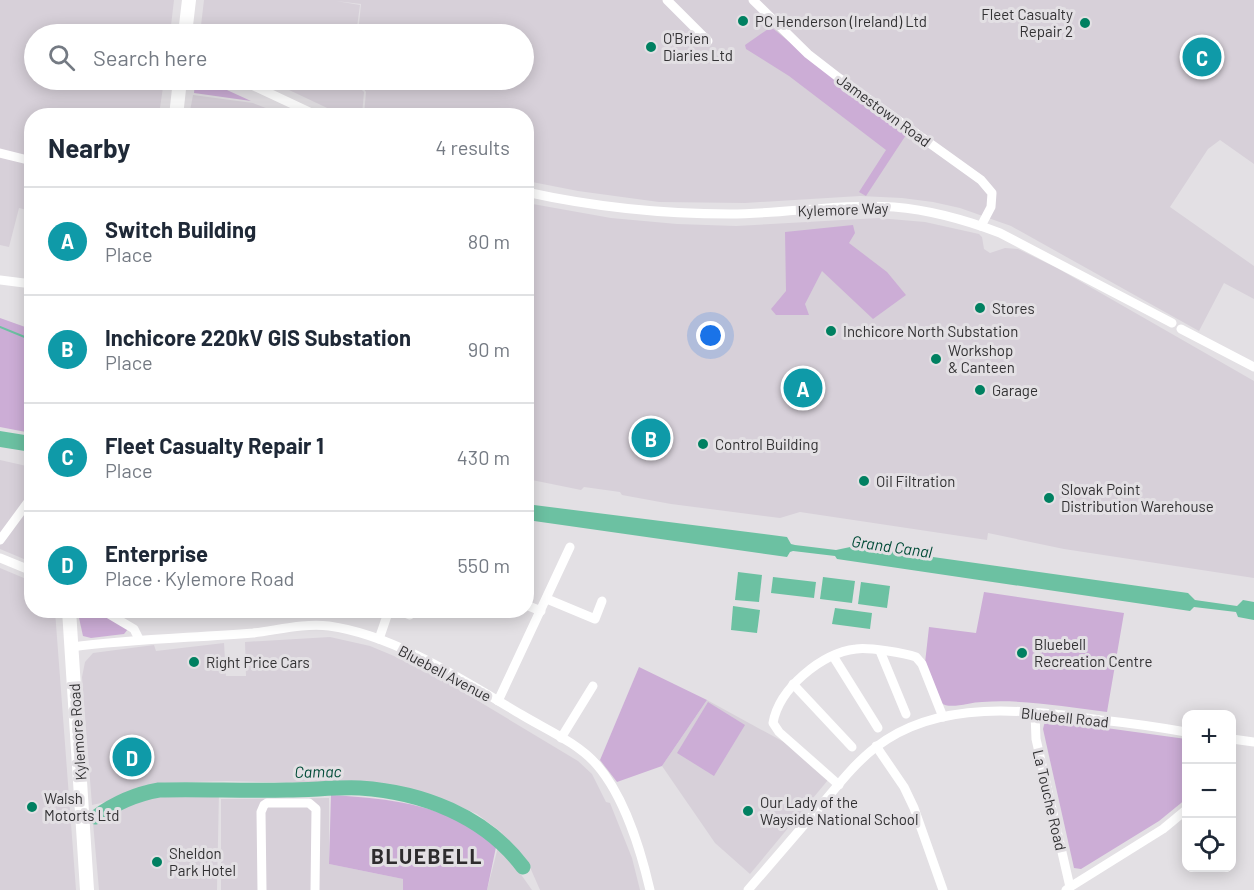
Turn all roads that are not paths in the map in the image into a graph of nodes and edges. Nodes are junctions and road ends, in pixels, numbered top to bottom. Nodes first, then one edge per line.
1 (189, 0) edge
2 (667, 0) edge
3 (753, 0) edge
4 (186, 24) edge
5 (708, 40) dead end
6 (179, 90) edge
7 (262, 90) edge
8 (177, 108) edge
9 (301, 108) edge
10 (0, 153) edge
11 (24, 159) edge
12 (534, 194) edge
13 (981, 226) junction
14 (0, 279) edge
15 (24, 283) edge
16 (1172, 322) dead end
17 (1181, 329) dead end
18 (1254, 367) edge
19 (24, 507) edge
20 (0, 540) edge
21 (570, 547) dead end
22 (0, 558) edge
23 (24, 568) edge
24 (547, 599) junction
25 (602, 600) dead end
26 (534, 608) edge
27 (541, 611) junction
28 (70, 618) edge
29 (115, 618) edge
30 (386, 618) edge
31 (140, 639) junction
32 (379, 639) junction
33 (72, 647) junction
34 (880, 651) junction
35 (833, 656) junction
36 (793, 684) junction
37 (592, 686) dead end
38 (498, 701) junction
39 (1035, 713) junction
40 (906, 714) dead end
41 (943, 717) junction
42 (878, 728) dead end
43 (1182, 731) edge
44 (561, 738) junction
45 (1236, 740) edge
46 (1254, 742) edge
47 (876, 746) junction
48 (852, 747) dead end
49 (838, 785) junction
50 (1182, 813) edge
51 (1068, 888) edge
52 (87, 890) edge
53 (262, 890) edge
54 (315, 890) edge
55 (650, 890) edge
56 (748, 890) edge
57 (943, 890) edge

1 - 4 main road
2 - 5 street
3 - 13 street, Jamestown Road
6 - 8 main road
7 - 9 street
10 - 11 street
12 - 13 street, Kylemore Way
13 - 16 street, Kylemore Way
14 - 15 street
17 - 18 street
19 - 20 street
21 - 24 street
22 - 23 street
24 - 25 street
24 - 27 street
26 - 27 street
27 - 38 street
28 - 33 main road, Kylemore Road
29 - 31 street
30 - 32 street
31 - 32 street, Bluebell Avenue
31 - 33 street, Bluebell Avenue
32 - 38 street, Bluebell Avenue
33 - 52 main road, Kylemore Road
34 - 35 street
34 - 40 street
34 - 41 street
35 - 36 street
35 - 42 street
36 - 48 street
36 - 49 street
37 - 44 street
38 - 44 street, Bluebell Avenue
39 - 41 street, Bluebell Road
39 - 43 street, Bluebell Road
39 - 51 street, La Touche Road
41 - 47 street, Bluebell Road
44 - 55 street, Bluebell Avenue
45 - 46 street
47 - 49 street, Bluebell Road
47 - 57 street
49 - 56 street, Bluebell Road
50 - 51 street, La Touche Road
53 - 54 street

